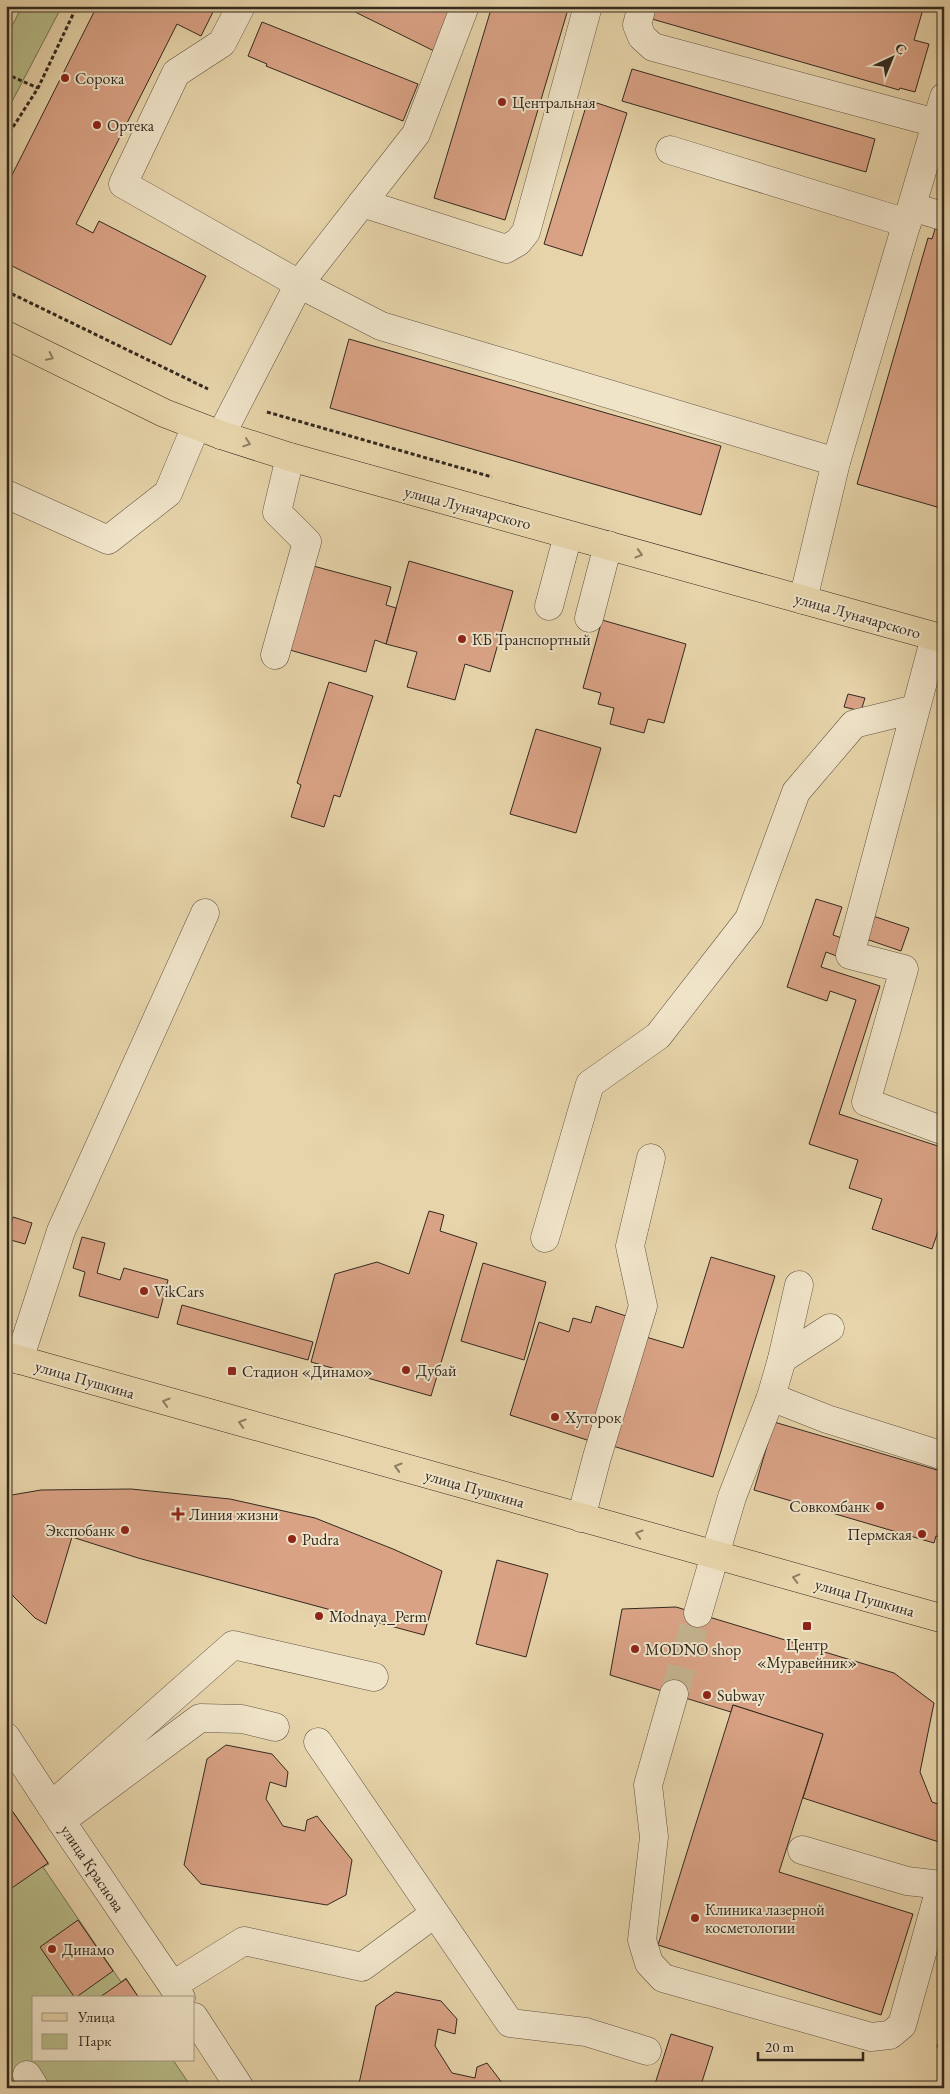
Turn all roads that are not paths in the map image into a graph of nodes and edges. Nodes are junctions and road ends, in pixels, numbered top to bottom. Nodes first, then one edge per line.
1 (241, 6) edge
2 (465, 6) edge
3 (588, 6) edge
4 (642, 6) edge
5 (944, 98) edge
6 (936, 123) junction
7 (670, 150) dead end
8 (362, 203) junction
9 (909, 215) junction
10 (939, 215) dead end
11 (299, 284) junction
12 (6, 335) edge
13 (209, 430) junction
14 (290, 457) junction
15 (836, 462) junction
16 (6, 494) edge
17 (568, 535) junction
18 (608, 545) junction
19 (803, 600) junction
20 (549, 606) dead end
21 (589, 618) dead end
22 (939, 638) edge
23 (274, 655) dead end
24 (915, 709) junction
25 (205, 913) dead end
26 (944, 1130) edge
27 (651, 1158) dead end
28 (545, 1238) dead end
29 (799, 1285) dead end
30 (830, 1328) dead end
31 (12, 1358) edge
32 (782, 1359) junction
33 (771, 1397) junction
34 (944, 1456) edge
35 (582, 1518) junction
36 (715, 1556) junction
37 (698, 1613) tunnel mouth
38 (944, 1619) edge
39 (374, 1677) dead end
40 (674, 1694) tunnel mouth
41 (275, 1727) dead end
42 (6, 1737) edge
43 (318, 1742) dead end
44 (56, 1814) junction
45 (802, 1850) dead end
46 (942, 1885) edge
47 (434, 1914) junction
48 (177, 1991) edge
49 (195, 2019) edge
50 (647, 2051) dead end
51 (240, 2088) edge

1 - 11 street
2 - 8 street
3 - 8 street
4 - 6 street
5 - 6 street
6 - 9 street
7 - 9 street
8 - 11 street
9 - 10 street
9 - 15 street
11 - 13 street
11 - 15 street
12 -> 13 main road, улица Луначарского
13 -> 14 main road, улица Луначарского
13 - 16 street
14 - 17 main road, улица Луначарского
14 - 23 street
15 - 19 street
17 - 18 main road, улица Луначарского
17 - 20 street
18 -> 19 main road, улица Луначарского
18 - 21 street
19 - 22 main road, улица Луначарского
22 - 24 street
24 - 26 street
24 - 28 street
25 - 31 street
27 - 35 street
29 - 32 street
30 - 32 street
35 -> 31 main road, улица Пушкина
32 - 33 street
33 - 34 street
33 - 36 street
36 -> 35 main road, улица Пушкина
36 - 37 street
38 -> 36 main road, улица Пушкина
39 - 44 street
40 - 46 street
41 - 44 street
42 - 44 street, улица Краснова
43 - 47 street
44 - 48 street, улица Краснова
45 - 46 street
47 - 48 street
47 - 50 street
49 - 51 street

